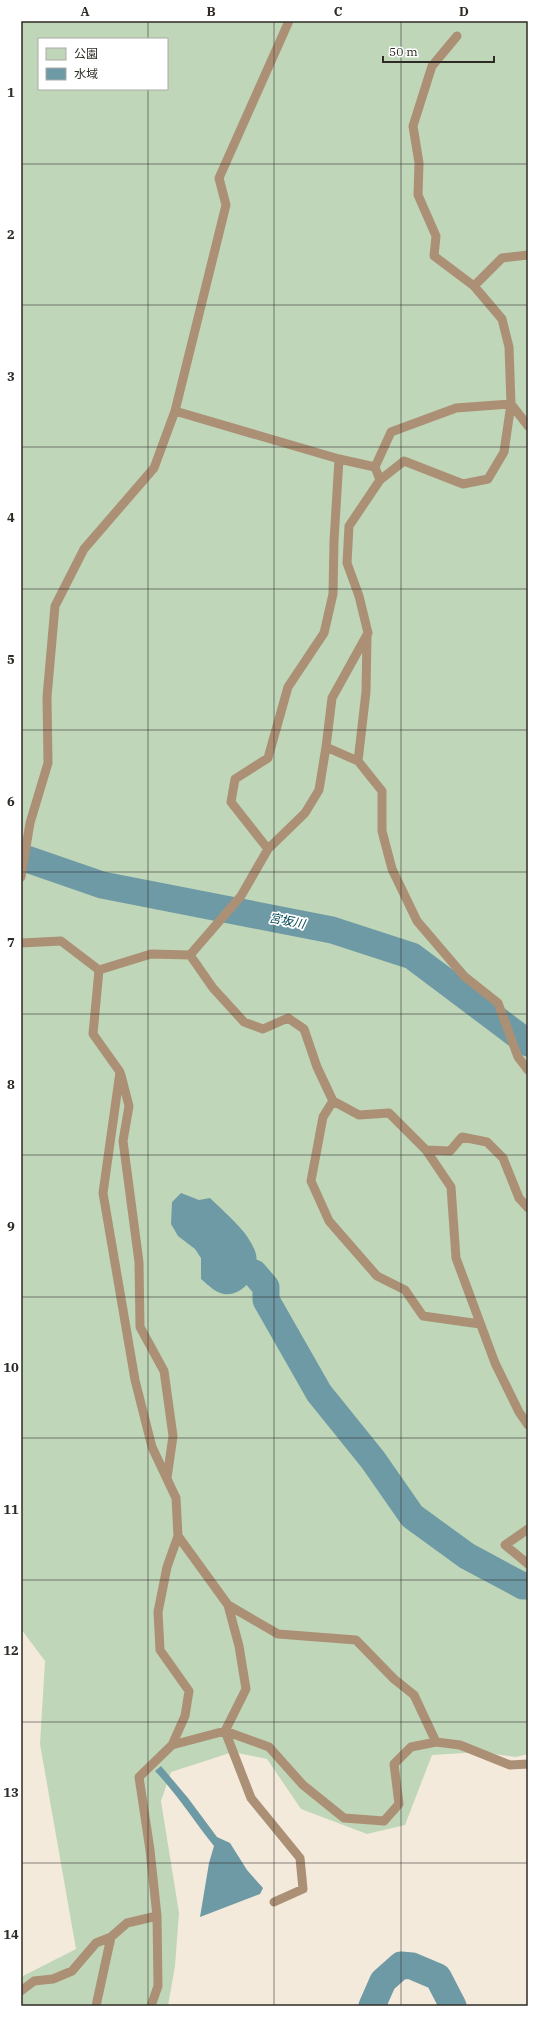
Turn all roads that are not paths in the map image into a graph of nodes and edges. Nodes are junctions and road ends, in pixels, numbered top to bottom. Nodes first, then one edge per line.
1 (288, 21) edge
2 (457, 36) dead end
3 (528, 255) edge
4 (474, 286) junction
5 (511, 404) junction
6 (175, 411) junction
7 (528, 426) edge
8 (339, 459) junction
9 (375, 467) junction
10 (380, 480) junction
11 (368, 633) junction
12 (326, 747) junction
13 (358, 761) junction
14 (268, 849) junction
15 (21, 877) edge
16 (21, 943) edge
17 (190, 955) junction
18 (99, 970) junction
19 (528, 1070) edge
20 (120, 1072) junction
21 (333, 1101) junction
22 (426, 1150) junction
23 (528, 1208) edge
24 (480, 1324) junction
25 (528, 1424) edge
26 (167, 1478) junction
27 (528, 1529) edge
28 (178, 1536) junction
29 (528, 1564) edge
30 (228, 1605) junction
31 (225, 1731) junction
32 (436, 1742) junction
33 (172, 1746) junction
34 (528, 1764) edge
35 (274, 1902) dead end
36 (157, 1916) junction
37 (111, 1937) junction
38 (21, 1991) edge
39 (96, 2006) edge
40 (151, 2006) edge

1 - 6 lane
2 - 4 lane
3 - 4 lane
4 - 5 lane
5 - 7 lane
5 - 9 lane
5 - 10 lane
6 - 8 lane
6 - 15 lane
8 - 9 lane
8 - 14 lane
9 - 10 lane
10 - 11 lane
11 - 12 lane
11 - 13 lane
12 - 13 lane
12 - 14 lane
13 - 19 lane
14 - 17 lane
16 - 18 lane
17 - 18 lane
17 - 21 lane
18 - 20 lane
20 - 26 lane
20 - 26 lane
21 - 22 lane
21 - 24 lane
22 - 23 lane
22 - 24 lane
24 - 25 lane
26 - 28 lane
27 - 29 lane
28 - 30 lane
28 - 33 lane
30 - 31 lane
30 - 32 lane
31 - 32 lane
31 - 33 lane
31 - 35 lane
32 - 34 lane
33 - 36 lane
36 - 37 lane
36 - 40 lane
37 - 38 lane
37 - 39 lane

